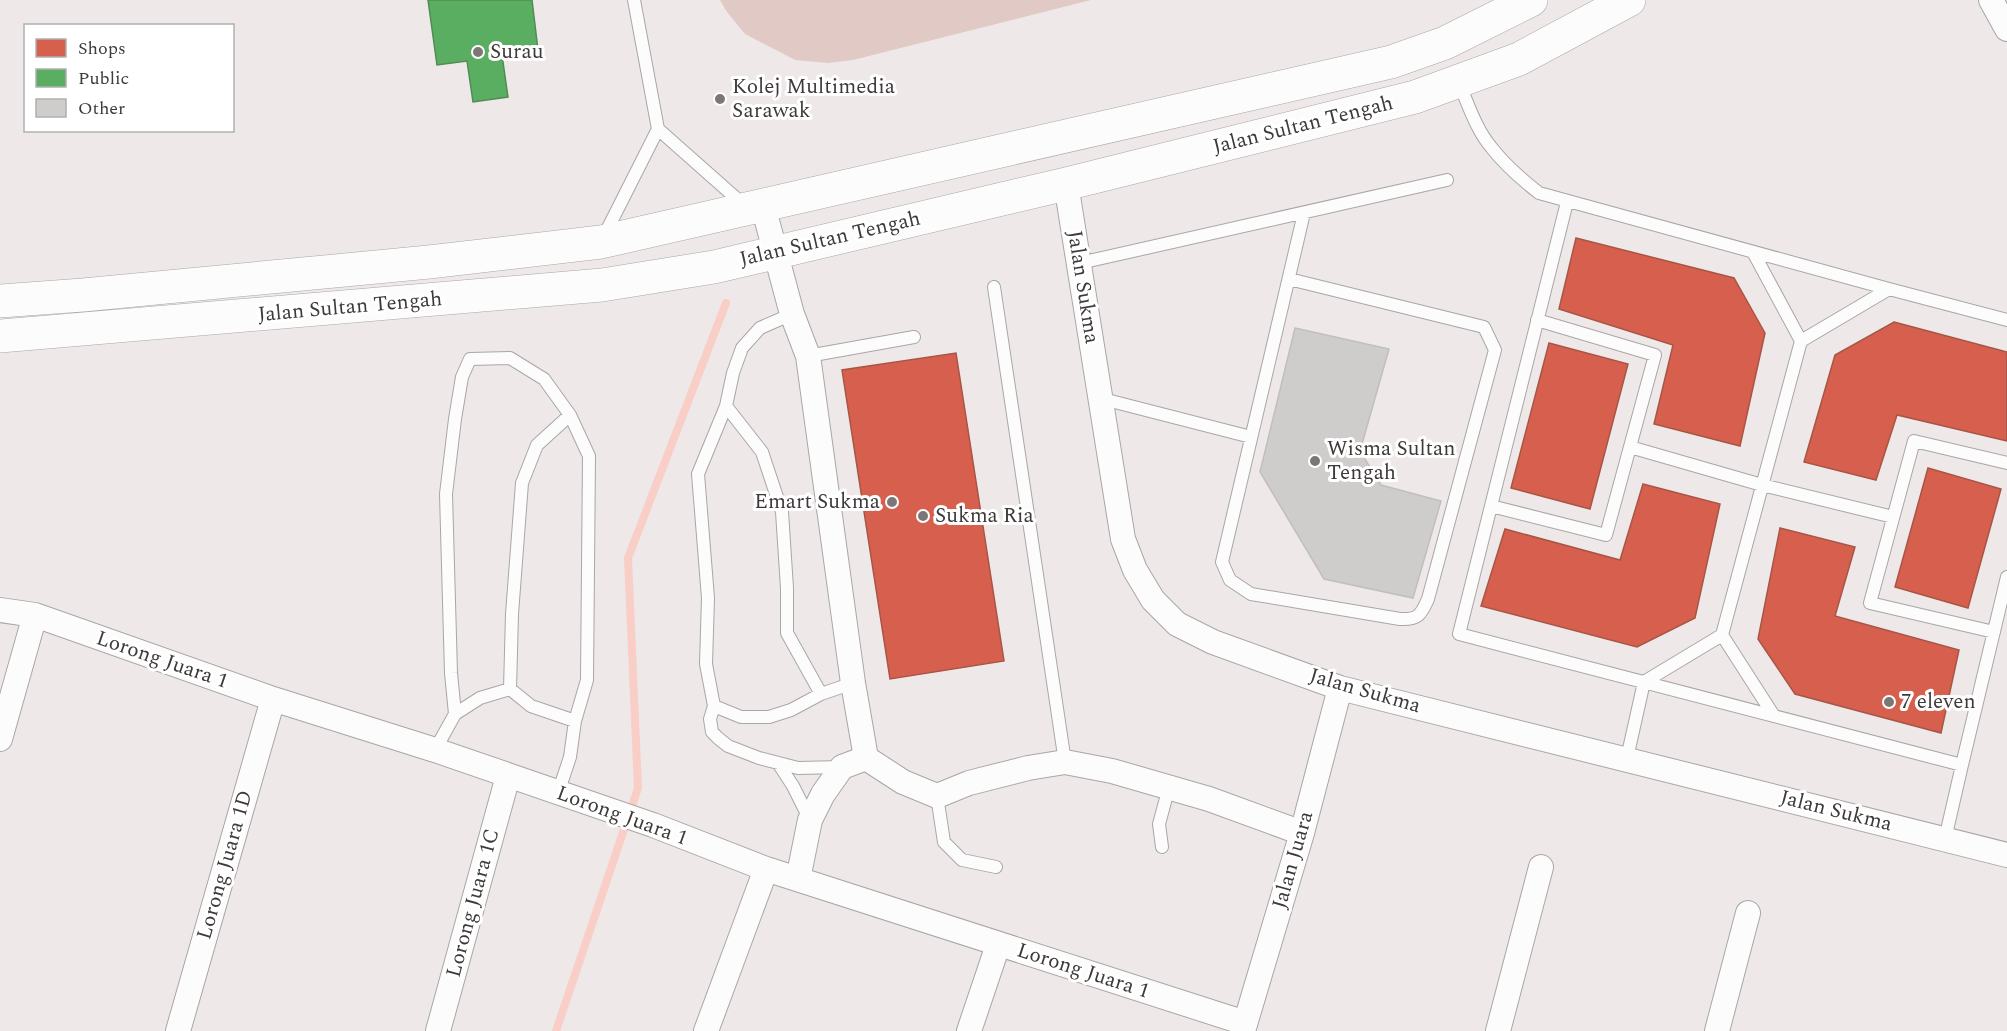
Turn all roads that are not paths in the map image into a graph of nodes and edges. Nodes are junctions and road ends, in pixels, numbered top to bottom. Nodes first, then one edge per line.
1 (634, 0) edge
2 (1531, 0) edge
3 (1629, 0) edge
4 (1991, 0) edge
5 (2007, 29) edge
6 (1458, 82) junction
7 (658, 129) junction
8 (1447, 180) dead end
9 (1066, 184) junction
10 (1567, 201) junction
11 (755, 207) junction
12 (1304, 213) junction
13 (601, 242) junction
14 (776, 251) junction
15 (1753, 252) junction
16 (1080, 263) junction
17 (1289, 279) junction
18 (994, 287) dead end
19 (1889, 289) junction
20 (0, 301) edge
21 (792, 314) junction
22 (1537, 320) junction
23 (2007, 320) edge
24 (0, 336) edge
25 (914, 337) dead end
26 (1801, 340) junction
27 (808, 356) junction
28 (1099, 398) junction
29 (726, 406) junction
30 (570, 415) junction
31 (1251, 437) junction
32 (1630, 447) junction
33 (2007, 463) edge
34 (1762, 485) junction
35 (1491, 506) junction
36 (1893, 517) junction
37 (2007, 577) edge
38 (0, 610) edge
39 (34, 615) junction
40 (1994, 632) junction
41 (1722, 635) junction
42 (1644, 682) junction
43 (853, 683) junction
44 (1341, 688) junction
45 (510, 689) junction
46 (821, 694) junction
47 (273, 699) junction
48 (714, 706) junction
49 (455, 714) junction
50 (1774, 716) junction
51 (575, 721) junction
52 (0, 739) edge
53 (435, 750) junction
54 (866, 758) junction
55 (1627, 758) junction
56 (1065, 762) junction
57 (778, 763) junction
58 (1962, 765) junction
59 (842, 766) junction
60 (508, 776) junction
61 (1169, 788) junction
62 (558, 793) junction
63 (937, 796) junction
64 (810, 820) junction
65 (1302, 833) junction
66 (1945, 839) junction
67 (1162, 847) dead end
68 (2007, 855) edge
69 (996, 867) dead end
70 (1542, 867) dead end
71 (766, 869) junction
72 (798, 879) junction
73 (1749, 913) dead end
74 (998, 945) junction
75 (1244, 1027) edge
76 (178, 1031) edge
77 (438, 1031) edge
78 (706, 1031) edge
79 (969, 1031) edge
80 (1498, 1031) edge
81 (1717, 1031) edge

1 - 7 lane
2 - 11 main road, Jalan Sultan Tengah
3 - 6 main road, Jalan Sultan Tengah
4 - 5 street
6 - 9 main road, Jalan Sultan Tengah
6 - 10 lane
7 - 11 lane
7 - 13 lane
8 - 12 lane
9 - 14 main road, Jalan Sultan Tengah
9 - 16 street, Jalan Sukma
10 - 15 lane
10 - 22 lane
11 - 13 main road, Jalan Sultan Tengah
11 - 14 street
12 - 16 lane
12 - 17 lane
13 - 20 main road, Jalan Sultan Tengah
14 - 21 street
14 - 24 main road, Jalan Sultan Tengah
15 - 19 lane
15 - 26 lane
16 - 28 street, Jalan Sukma
17 - 31 lane
17 - 31 lane
18 - 56 lane
19 - 23 lane
19 - 26 lane
21 - 27 street
21 - 29 lane
22 - 32 lane
22 - 35 lane
25 - 27 lane
26 - 34 lane
27 - 43 street
28 - 31 lane
28 - 44 street, Jalan Sukma
29 - 46 lane
29 - 48 lane
30 - 45 lane
30 - 49 lane
30 - 51 lane
32 - 34 lane
32 - 35 lane
33 - 36 lane
34 - 36 lane
34 - 41 lane
35 - 42 lane
36 - 40 lane
37 - 40 lane
38 - 39 street, Lorong Juara 1
39 - 47 street, Lorong Juara 1
39 - 52 street
40 - 58 lane
41 - 42 lane
41 - 50 lane
42 - 50 lane
42 - 55 lane
43 - 46 lane
43 - 54 street
44 - 55 street, Jalan Sukma
44 - 65 street, Jalan Juara
45 - 49 lane
45 - 51 lane
46 - 48 lane
47 - 53 street, Lorong Juara 1
47 - 76 street, Lorong Juara 1D
48 - 57 lane
49 - 53 lane
50 - 58 lane
51 - 62 lane
53 - 60 street, Lorong Juara 1
54 - 59 street
54 - 63 street
55 - 66 street, Jalan Sukma
56 - 61 street
56 - 63 street
57 - 59 lane
57 - 64 lane
58 - 66 lane
59 - 64 street
60 - 62 street, Lorong Juara 1
60 - 77 street, Lorong Juara 1C
61 - 65 street
61 - 67 lane
62 - 71 street, Lorong Juara 1
63 - 69 lane
64 - 72 street
65 - 75 street, Jalan Juara
66 - 68 street, Jalan Sukma
70 - 80 street
71 - 72 street, Lorong Juara 1
71 - 78 street
72 - 74 street, Lorong Juara 1
73 - 81 street
74 - 75 street, Lorong Juara 1
74 - 79 street

